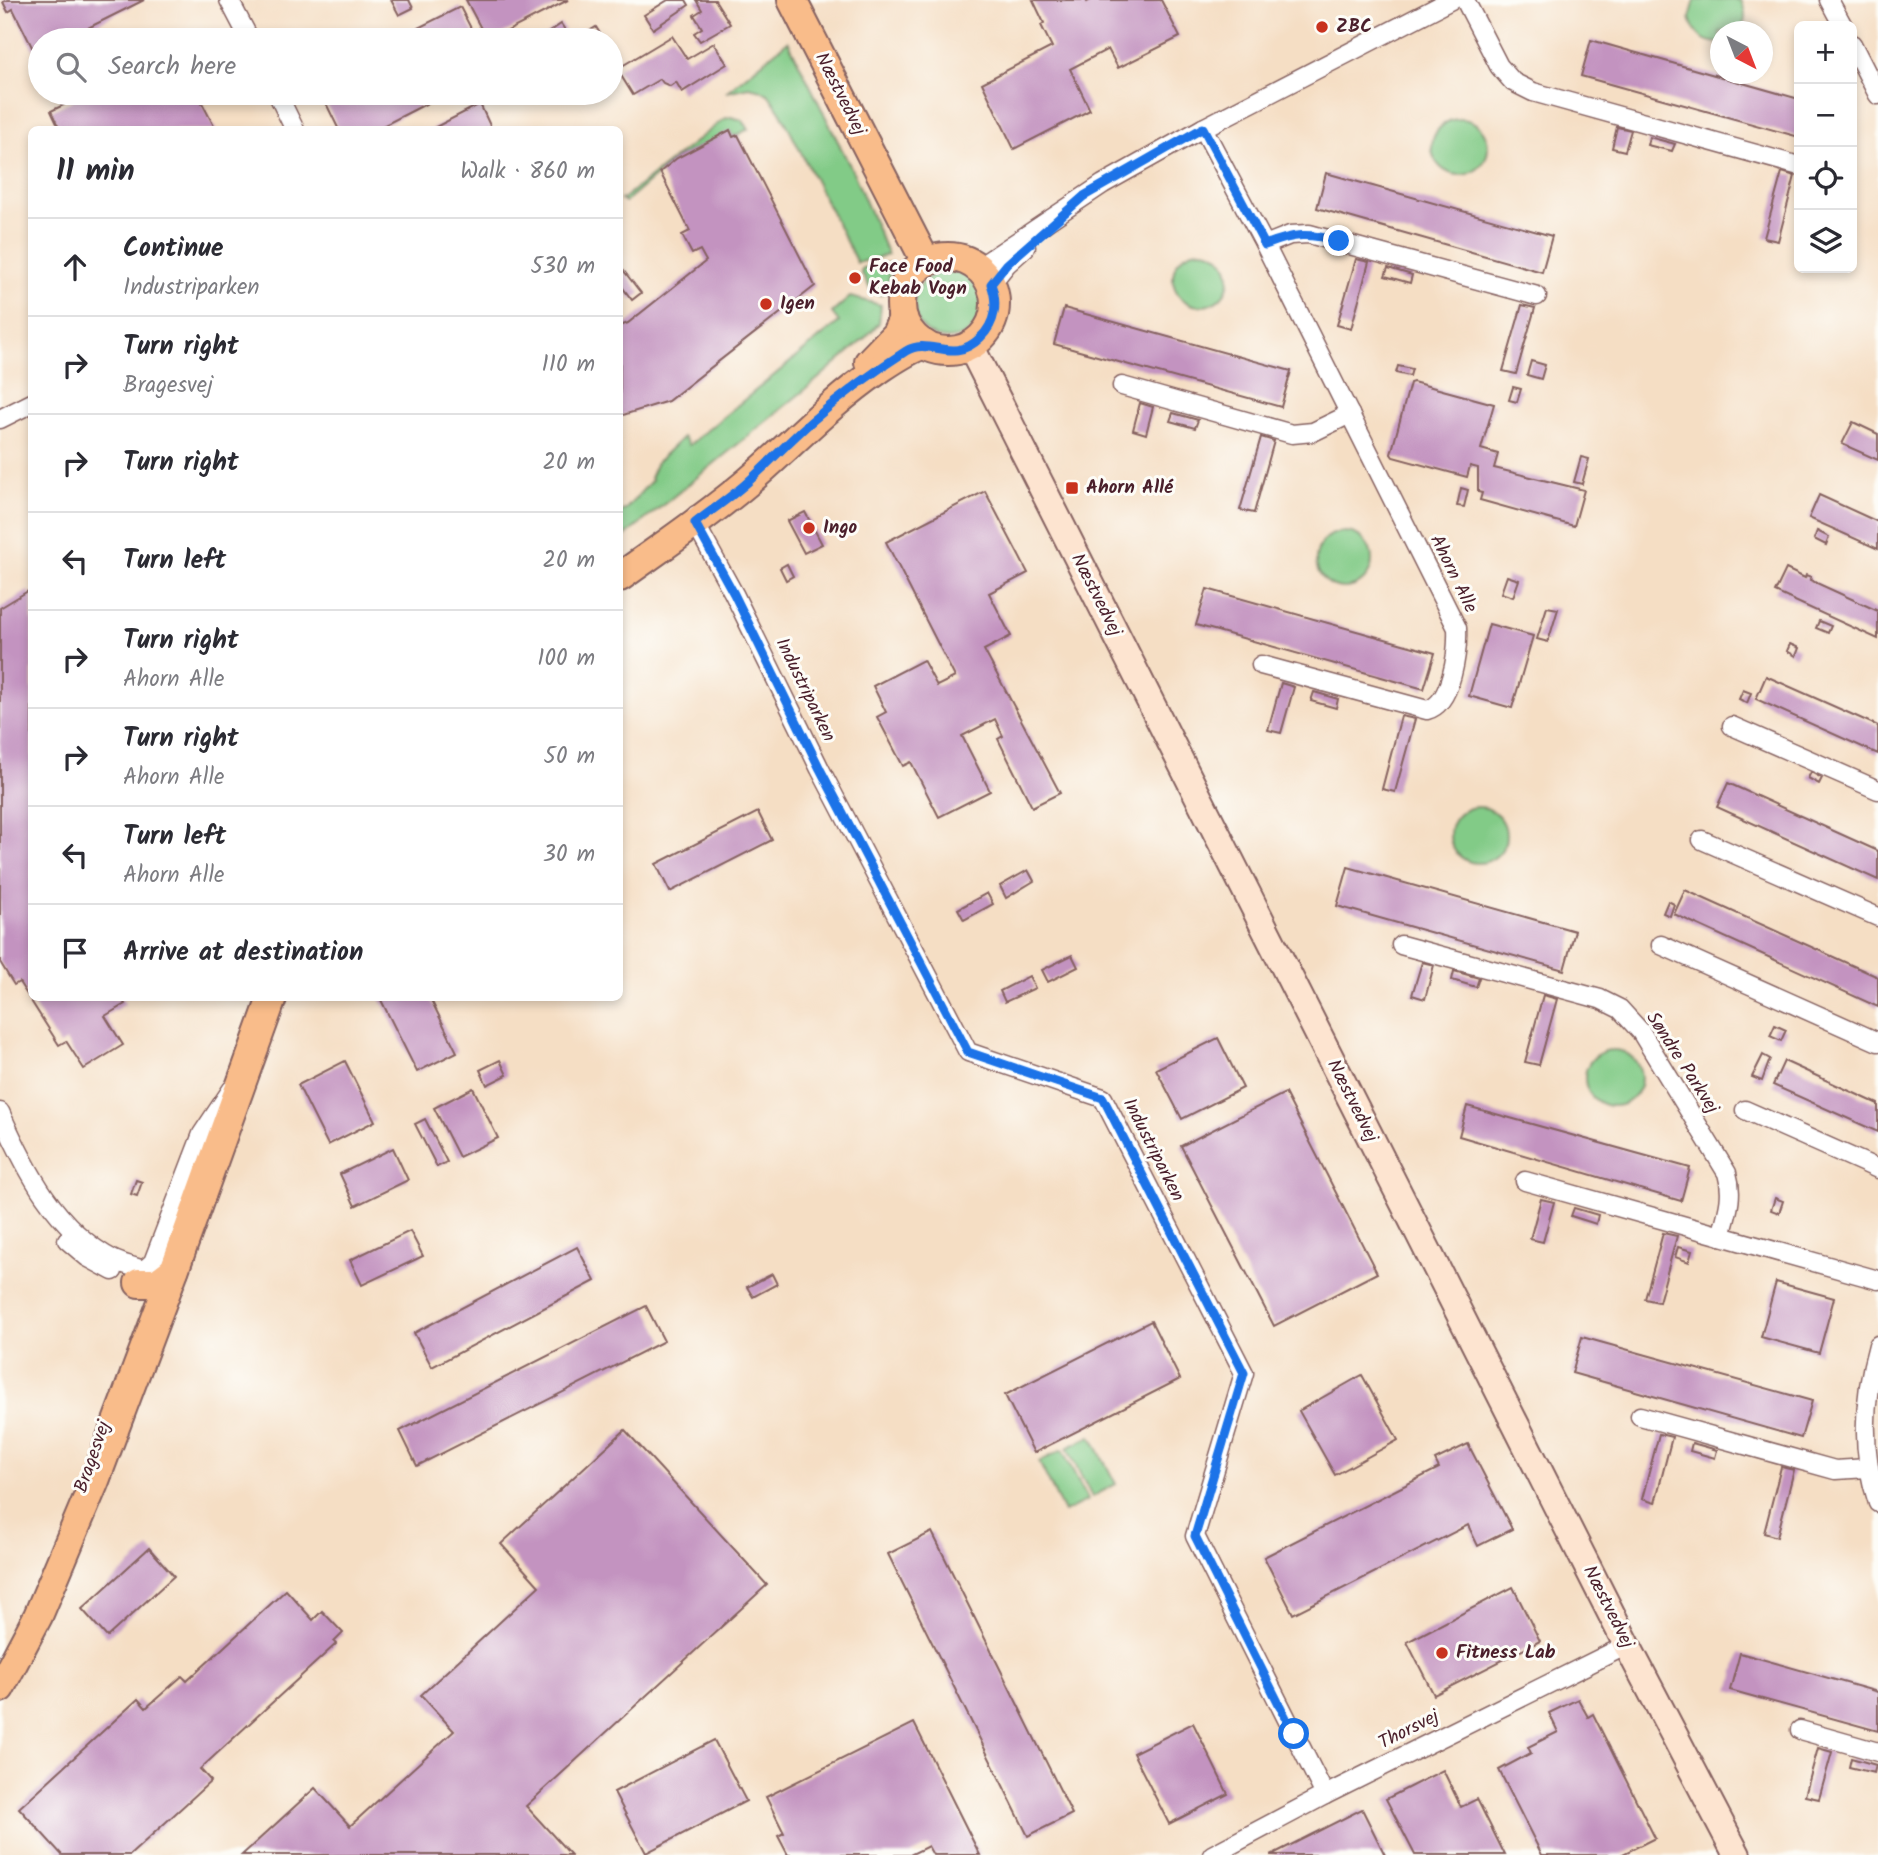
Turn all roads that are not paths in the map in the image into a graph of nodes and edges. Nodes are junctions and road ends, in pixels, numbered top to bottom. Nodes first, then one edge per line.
1 (229, 0) edge
2 (792, 0) edge
3 (1451, 0) edge
4 (1465, 0) edge
5 (1829, 0) edge
6 (1840, 21) edge
7 (244, 28) edge
8 (1857, 54) edge
9 (1878, 95) edge
10 (283, 105) edge
11 (293, 126) edge
12 (1203, 128) junction
13 (1794, 164) edge
14 (1265, 245) junction
15 (926, 262) junction
16 (985, 276) junction
17 (1537, 296) dead end
18 (903, 318) junction
19 (924, 344) junction
20 (970, 345) junction
21 (1122, 386) dead end
22 (28, 405) edge
23 (1350, 414) junction
24 (0, 419) edge
25 (685, 523) junction
26 (623, 566) edge
27 (623, 574) edge
28 (1261, 665) dead end
29 (1732, 726) dead end
30 (1878, 790) edge
31 (1702, 840) dead end
32 (1878, 917) edge
33 (1401, 945) dead end
34 (1661, 945) dead end
35 (270, 1002) edge
36 (1878, 1042) edge
37 (1745, 1110) dead end
38 (0, 1112) edge
39 (0, 1131) edge
40 (1878, 1169) edge
41 (1525, 1181) dead end
42 (1721, 1236) junction
43 (155, 1280) junction
44 (1878, 1280) edge
45 (1878, 1345) edge
46 (1640, 1416) dead end
47 (1868, 1468) junction
48 (1878, 1503) edge
49 (38, 1616) junction
50 (1627, 1645) junction
51 (0, 1688) edge
52 (1800, 1730) dead end
53 (1878, 1752) edge
54 (1325, 1795) junction
55 (1212, 1855) edge
56 (1737, 1855) edge

1 - 7 street
2 - 15 main road, Næstvedvej
3 - 12 street
4 - 13 street
5 - 6 street
8 - 9 street
10 - 11 street
12 - 14 street, Ahorn Alle
12 - 16 street
14 - 17 street
14 - 23 street, Ahorn Alle
15 - 16 main road
15 - 18 main road
16 - 20 main road
18 - 19 main road
18 - 25 main road
19 - 20 main road
19 - 25 main road
20 - 50 main road, Næstvedvej
21 - 23 street
22 - 24 street
23 - 28 street, Ahorn Alle
25 - 26 main road
25 - 27 main road
25 - 54 street, Industriparken
29 - 30 street
31 - 32 street
33 - 42 street, Søndre Parkvej
34 - 36 street
35 - 43 main road, Bragesvej
35 - 43 main road, Bragesvej
37 - 40 street, Søndre Parkvej
38 - 43 street
39 - 43 street
41 - 42 street
42 - 44 street
43 - 49 main road, Bragesvej
43 - 49 main road, Bragesvej
45 - 47 street
46 - 47 street
47 - 48 street
49 - 51 main road, Bragesvej
50 - 54 street, Thorsvej
50 - 56 main road, Næstvedvej
52 - 53 street
54 - 55 street, Thorsvej

